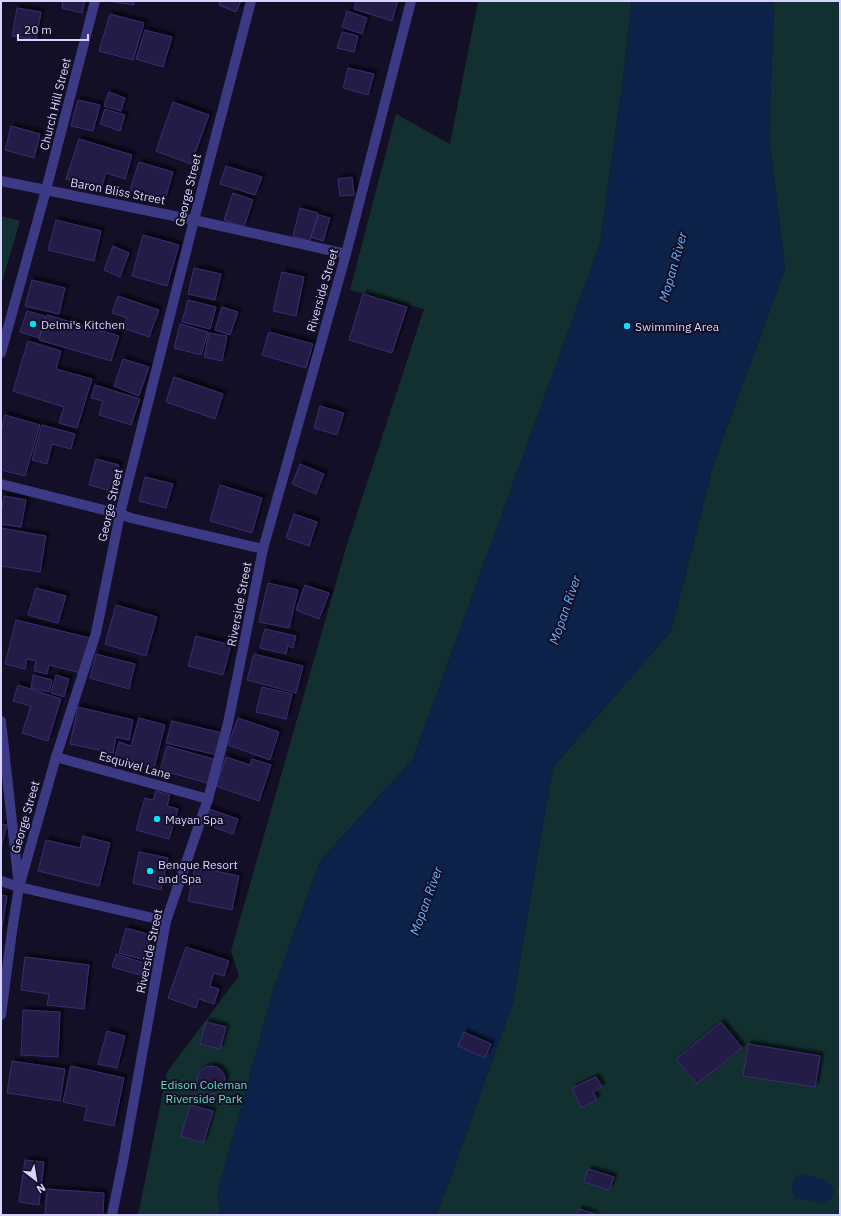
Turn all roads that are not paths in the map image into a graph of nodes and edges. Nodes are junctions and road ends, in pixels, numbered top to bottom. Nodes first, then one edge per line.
1 (95, 1) edge
2 (250, 1) edge
3 (410, 1) edge
4 (1, 181) edge
5 (46, 190) junction
6 (194, 220) junction
7 (346, 254) junction
8 (1, 353) edge
9 (1, 484) edge
10 (120, 514) junction
11 (263, 549) junction
12 (1, 721) edge
13 (56, 757) junction
14 (208, 799) junction
15 (1, 881) edge
16 (19, 887) junction
17 (166, 921) junction
18 (1, 1015) edge
19 (112, 1215) edge

1 - 5 street, Church Hill Street
2 - 6 street, George Street
3 - 7 street, Riverside Street
4 - 5 street, Baron Bliss Street
5 - 6 street, Baron Bliss Street
5 - 8 street, Church Hill Street
6 - 7 street, Baron Bliss Street
6 - 10 street, George Street
7 - 11 street, Riverside Street
9 - 10 street
10 - 11 street
10 - 13 street, George Street
11 - 14 street, Riverside Street
12 - 16 street
13 - 14 street, Esquivel Lane
13 - 16 street, George Street
14 - 17 street, Riverside Street
15 - 16 street
16 - 17 street
16 - 18 street, George Street
17 - 19 street, Riverside Street

